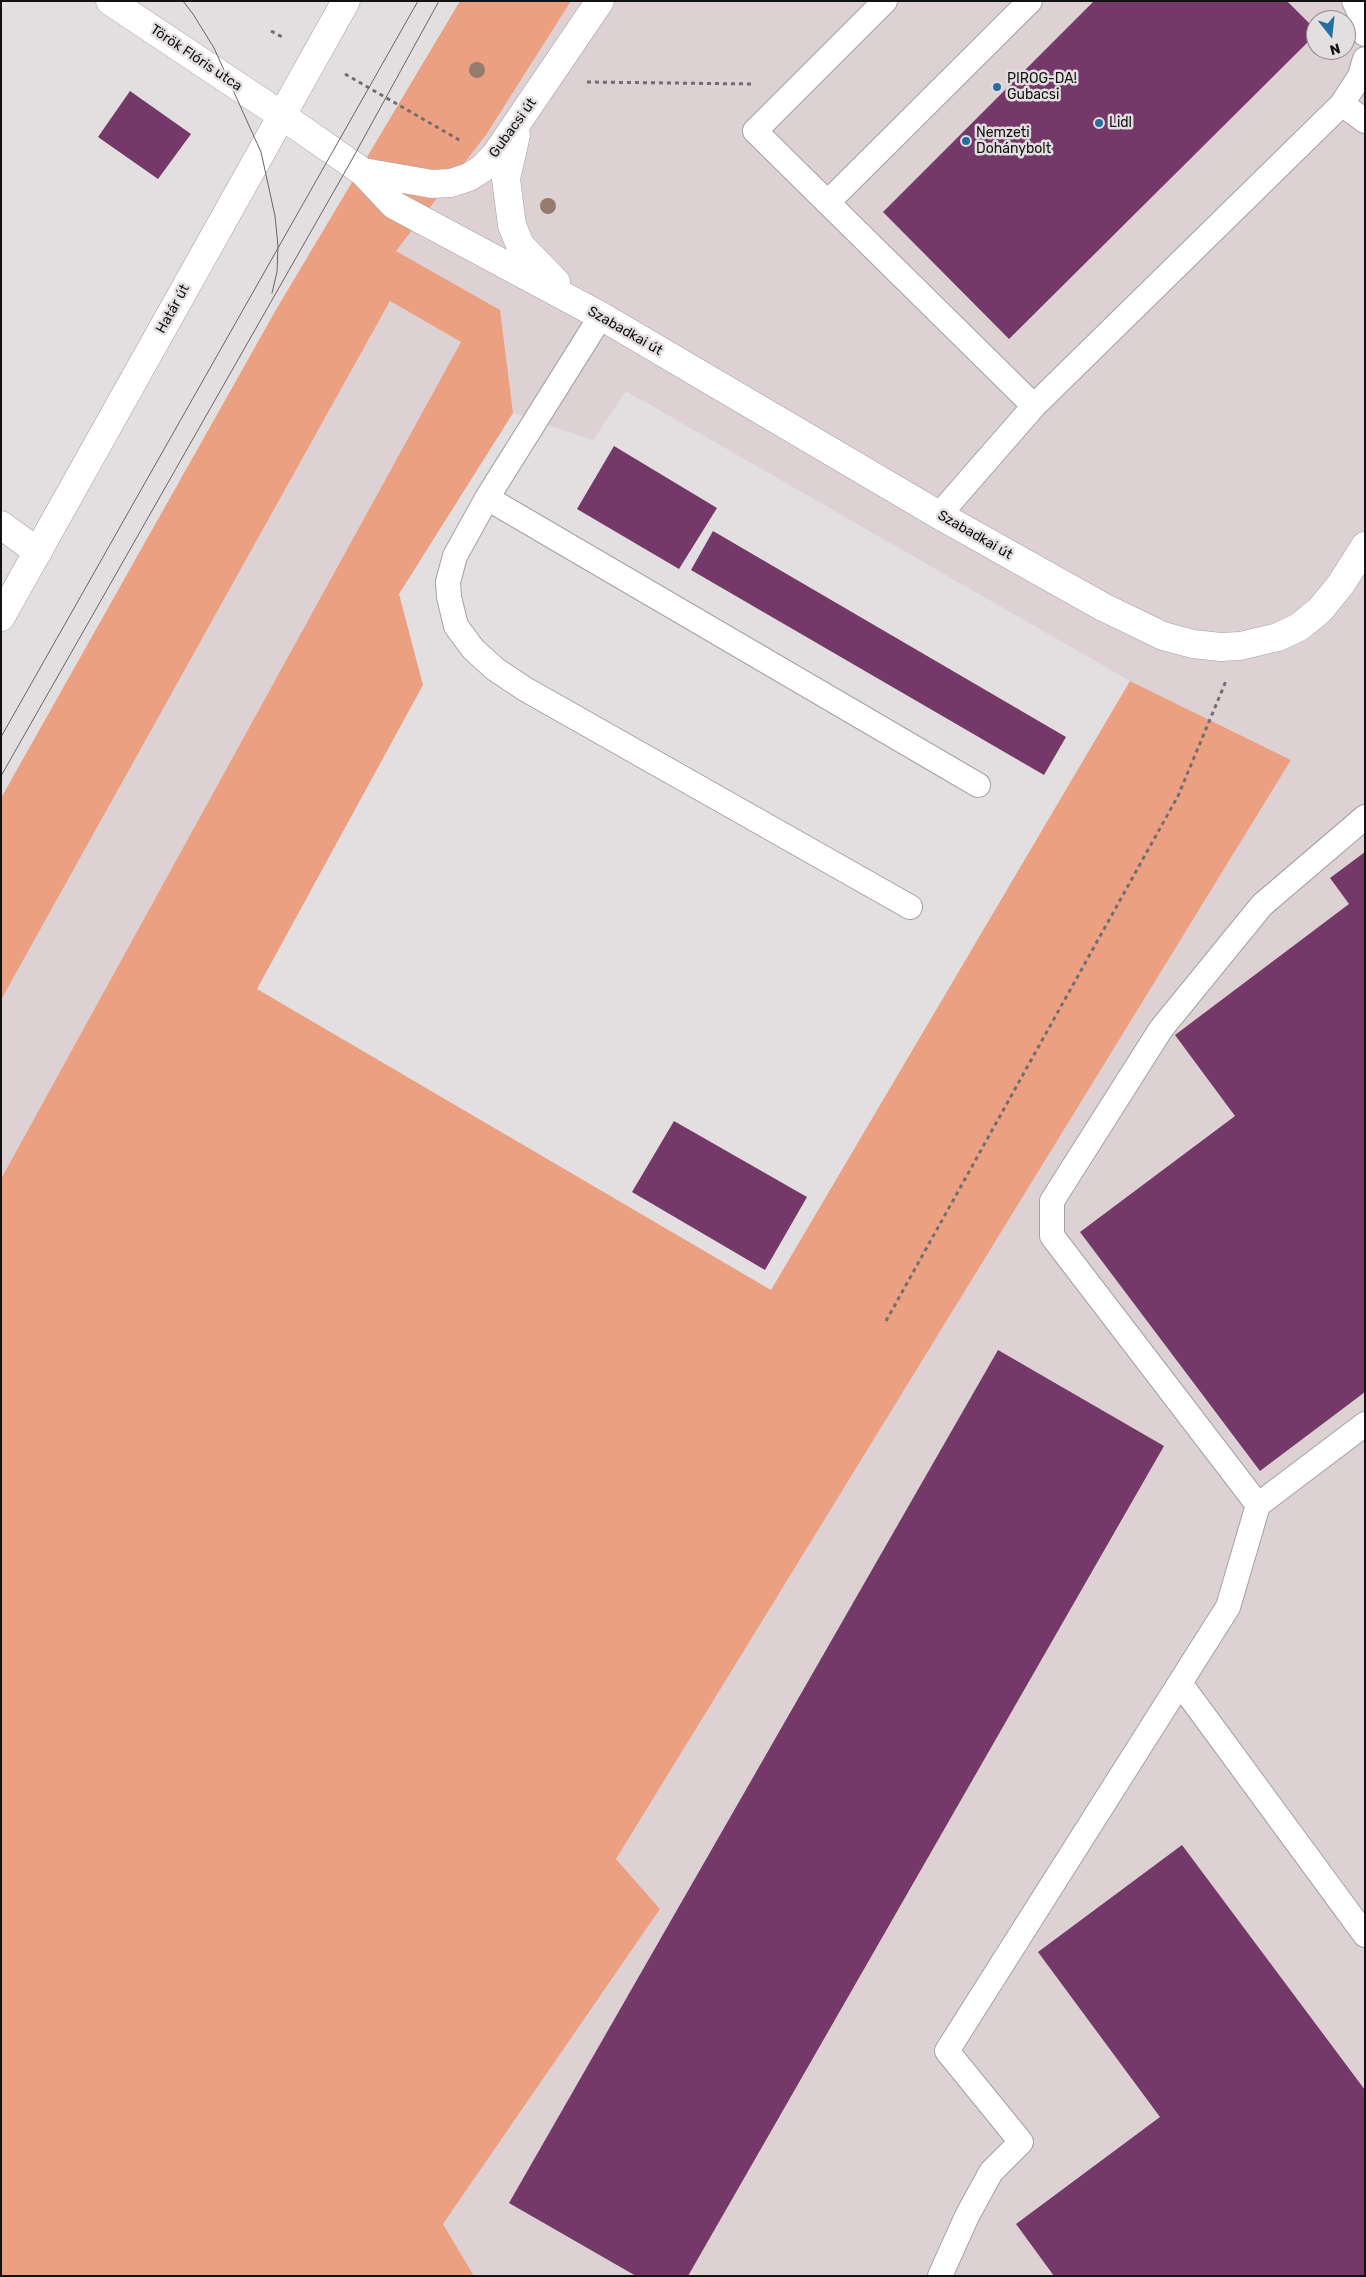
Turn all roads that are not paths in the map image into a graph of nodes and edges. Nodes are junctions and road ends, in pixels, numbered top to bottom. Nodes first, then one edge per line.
1 (110, 1) edge
2 (346, 1) edge
3 (600, 1) edge
4 (885, 1) edge
5 (1030, 1) edge
6 (1354, 1) edge
7 (1365, 34) edge
8 (1365, 59) edge
9 (1342, 104) junction
10 (282, 115) junction
11 (522, 117) junction
12 (1365, 121) edge
13 (363, 172) junction
14 (828, 202) junction
15 (589, 310) junction
16 (1034, 406) junction
17 (487, 498) junction
18 (939, 515) junction
19 (1, 525) edge
20 (1365, 546) edge
21 (38, 552) junction
22 (1, 617) edge
23 (978, 785) dead end
24 (1365, 817) edge
25 (910, 907) dead end
26 (1365, 1424) edge
27 (1258, 1505) junction
28 (1180, 1683) junction
29 (1365, 1935) edge
30 (940, 2276) edge

1 - 10 street, Török Flóris utca
2 - 10 street, Határ út
3 - 11 street, Gubacsi út
4 - 14 lane
5 - 14 lane
6 - 7 lane
8 - 9 lane
9 - 12 lane
9 - 16 lane
10 - 13 street, Gubacsi út
10 - 21 street, Határ út
11 - 13 street, Gubacsi út
11 - 15 street, Szabadkai út
13 - 15 street, Szabadkai út
14 - 16 lane
15 - 17 lane
15 - 18 street, Szabadkai út
16 - 18 lane
17 - 23 lane
17 - 25 lane
18 - 20 street, Szabadkai út
19 - 21 street
21 - 22 street, Határ út
24 - 27 lane
26 - 27 lane
27 - 28 lane
28 - 29 lane
28 - 30 lane

